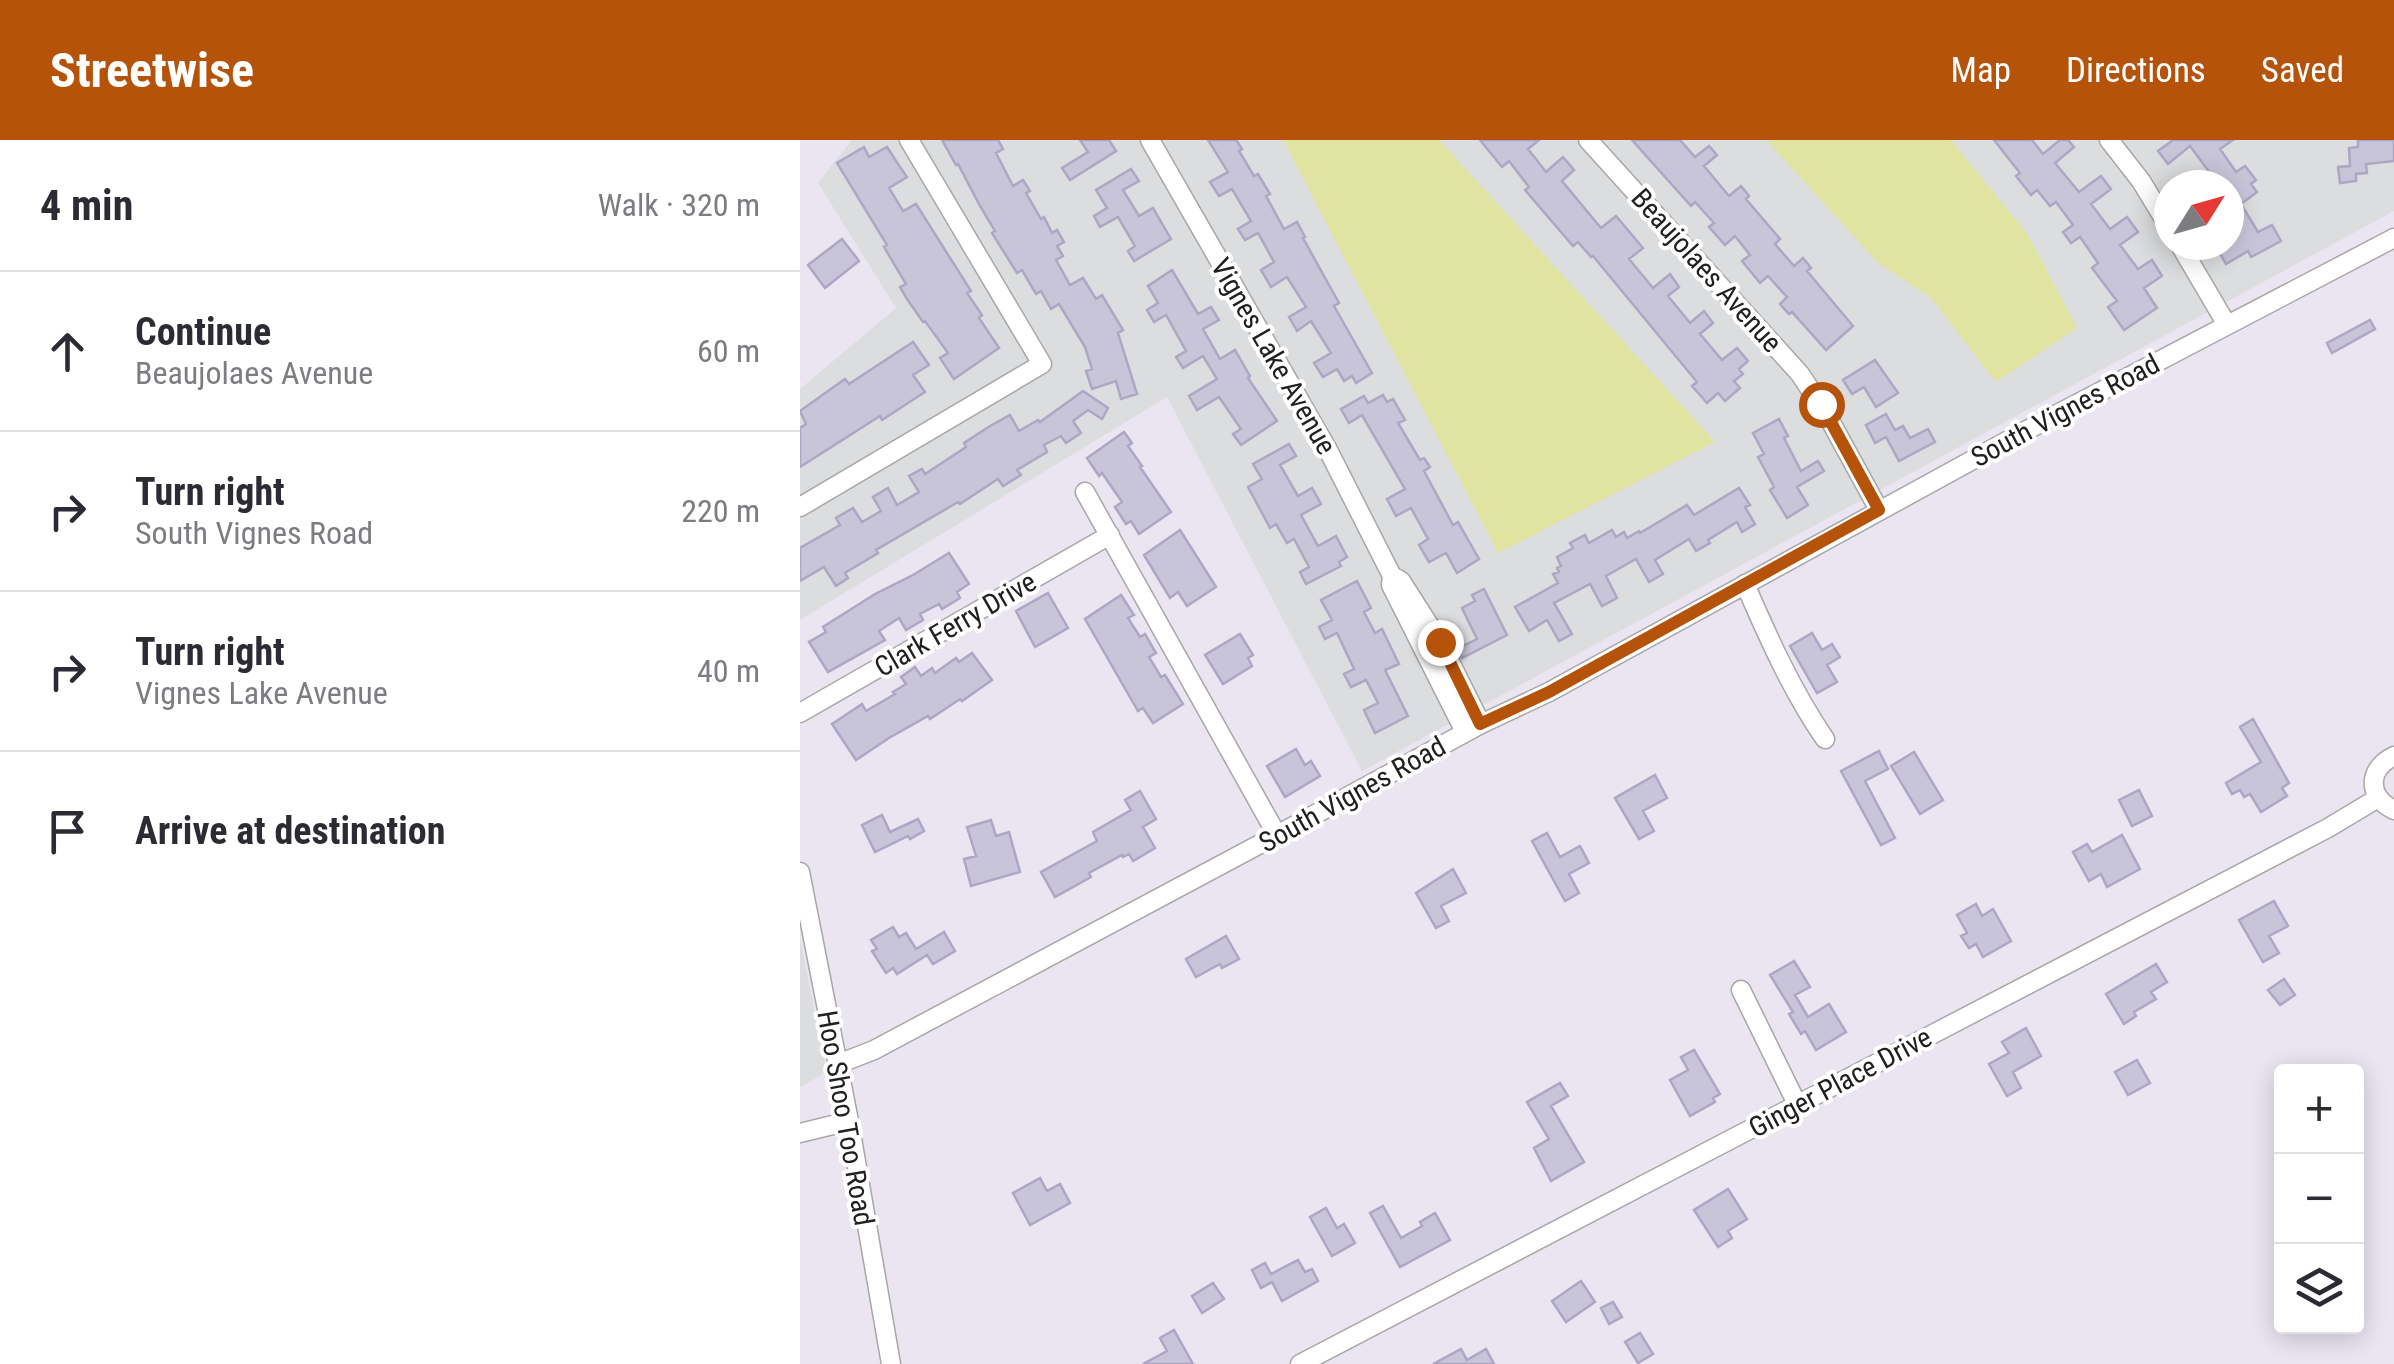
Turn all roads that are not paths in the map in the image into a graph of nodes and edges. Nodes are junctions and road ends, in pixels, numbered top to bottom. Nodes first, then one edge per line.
1 (910, 140) edge
2 (1150, 140) edge
3 (1588, 140) edge
4 (2109, 140) edge
5 (2154, 202) edge
6 (2394, 238) edge
7 (2189, 260) edge
8 (2227, 325) junction
9 (1086, 492) dead end
10 (800, 506) edge
11 (1879, 510) junction
12 (1110, 535) junction
13 (1745, 584) junction
14 (800, 713) edge
15 (1473, 728) junction
16 (1825, 739) dead end
17 (2394, 756) edge
18 (2378, 798) junction
19 (2394, 810) edge
20 (1277, 836) junction
21 (800, 872) edge
22 (808, 957) edge
23 (1741, 990) dead end
24 (838, 1064) junction
25 (1798, 1104) junction
26 (849, 1121) junction
27 (800, 1133) edge
28 (891, 1364) edge
29 (1300, 1364) edge

1 - 10 street
2 - 15 street, Vignes Lake Avenue
3 - 11 street, Beaujolaes Avenue
4 - 5 street
6 - 8 street, South Vignes Road
7 - 8 street
8 - 11 street, South Vignes Road
9 - 12 street
11 - 13 street, South Vignes Road
12 - 14 street, Clark Ferry Drive
12 - 20 street
13 - 15 street, South Vignes Road
13 - 16 street
15 - 20 street, South Vignes Road
17 - 18 street
18 - 19 street
18 - 25 street, Ginger Place Drive
20 - 24 street, South Vignes Road
21 - 22 street, Hoo Shoo Too Road
22 - 24 street, Hoo Shoo Too Road
23 - 25 street
24 - 26 street, Hoo Shoo Too Road
25 - 29 street, Ginger Place Drive
26 - 27 street
26 - 28 street, Hoo Shoo Too Road

